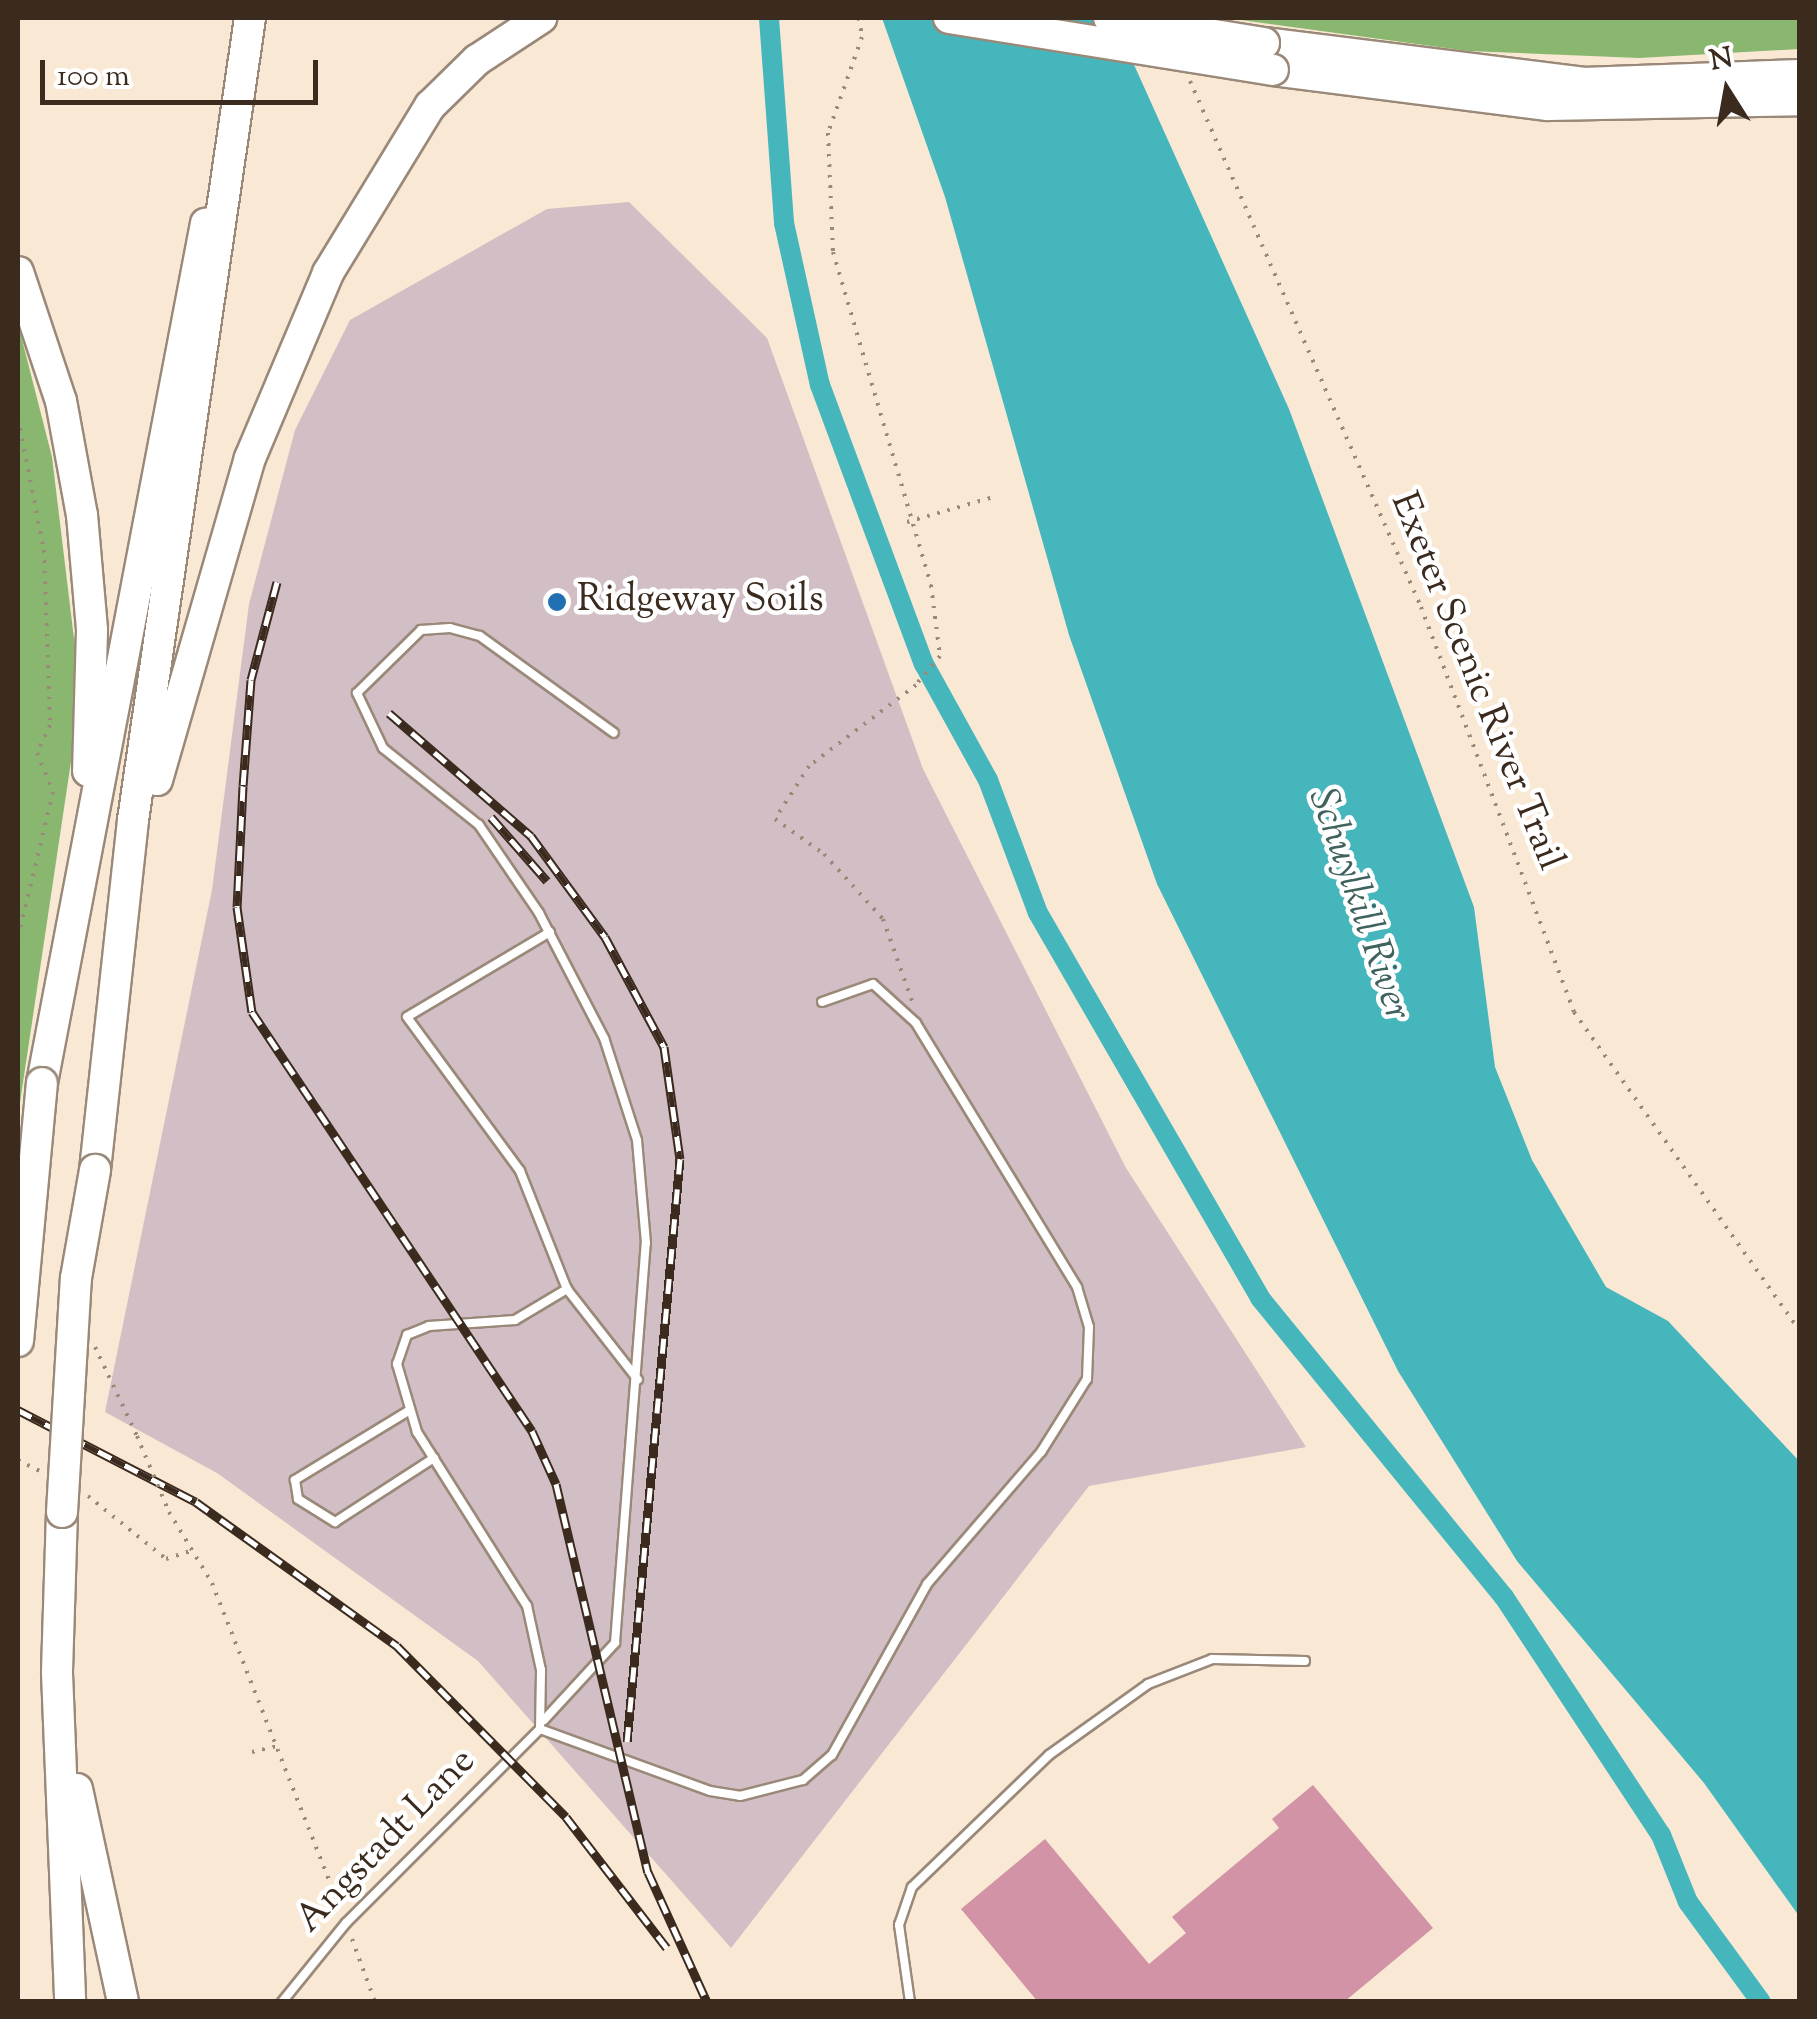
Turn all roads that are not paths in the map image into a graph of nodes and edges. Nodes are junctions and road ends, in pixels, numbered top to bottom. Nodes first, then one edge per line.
1 (234, 18) edge
2 (250, 18) edge
3 (542, 18) edge
4 (949, 18) edge
5 (1109, 18) edge
6 (1269, 56) junction
7 (1800, 75) edge
8 (1800, 100) edge
9 (18, 272) edge
10 (614, 733) dead end
11 (550, 932) junction
12 (63, 967) junction
13 (822, 1002) dead end
14 (108, 1028) junction
15 (567, 1289) junction
16 (18, 1341) edge
17 (638, 1380) junction
18 (410, 1410) junction
19 (434, 1458) junction
20 (1306, 1660) dead end
21 (57, 1673) junction
22 (542, 1724) junction
23 (70, 2002) edge
24 (122, 2002) edge
25 (282, 2002) edge
26 (910, 2002) edge

1 - 12 highway
2 - 14 highway
3 - 14 highway
4 - 6 highway, bridge
5 - 6 highway, bridge
6 - 7 highway
6 - 8 highway
9 - 12 highway
10 - 11 lane, Angstadt Lane
11 - 15 lane
11 - 17 lane, Angstadt Lane
12 - 16 highway, bridge
13 - 22 lane
14 - 21 highway, bridge
15 - 17 lane
15 - 18 lane
17 - 22 lane, Angstadt Lane
18 - 19 lane
18 - 19 lane
19 - 22 lane
20 - 26 lane
21 - 23 highway
21 - 24 highway
22 - 25 lane, Angstadt Lane

